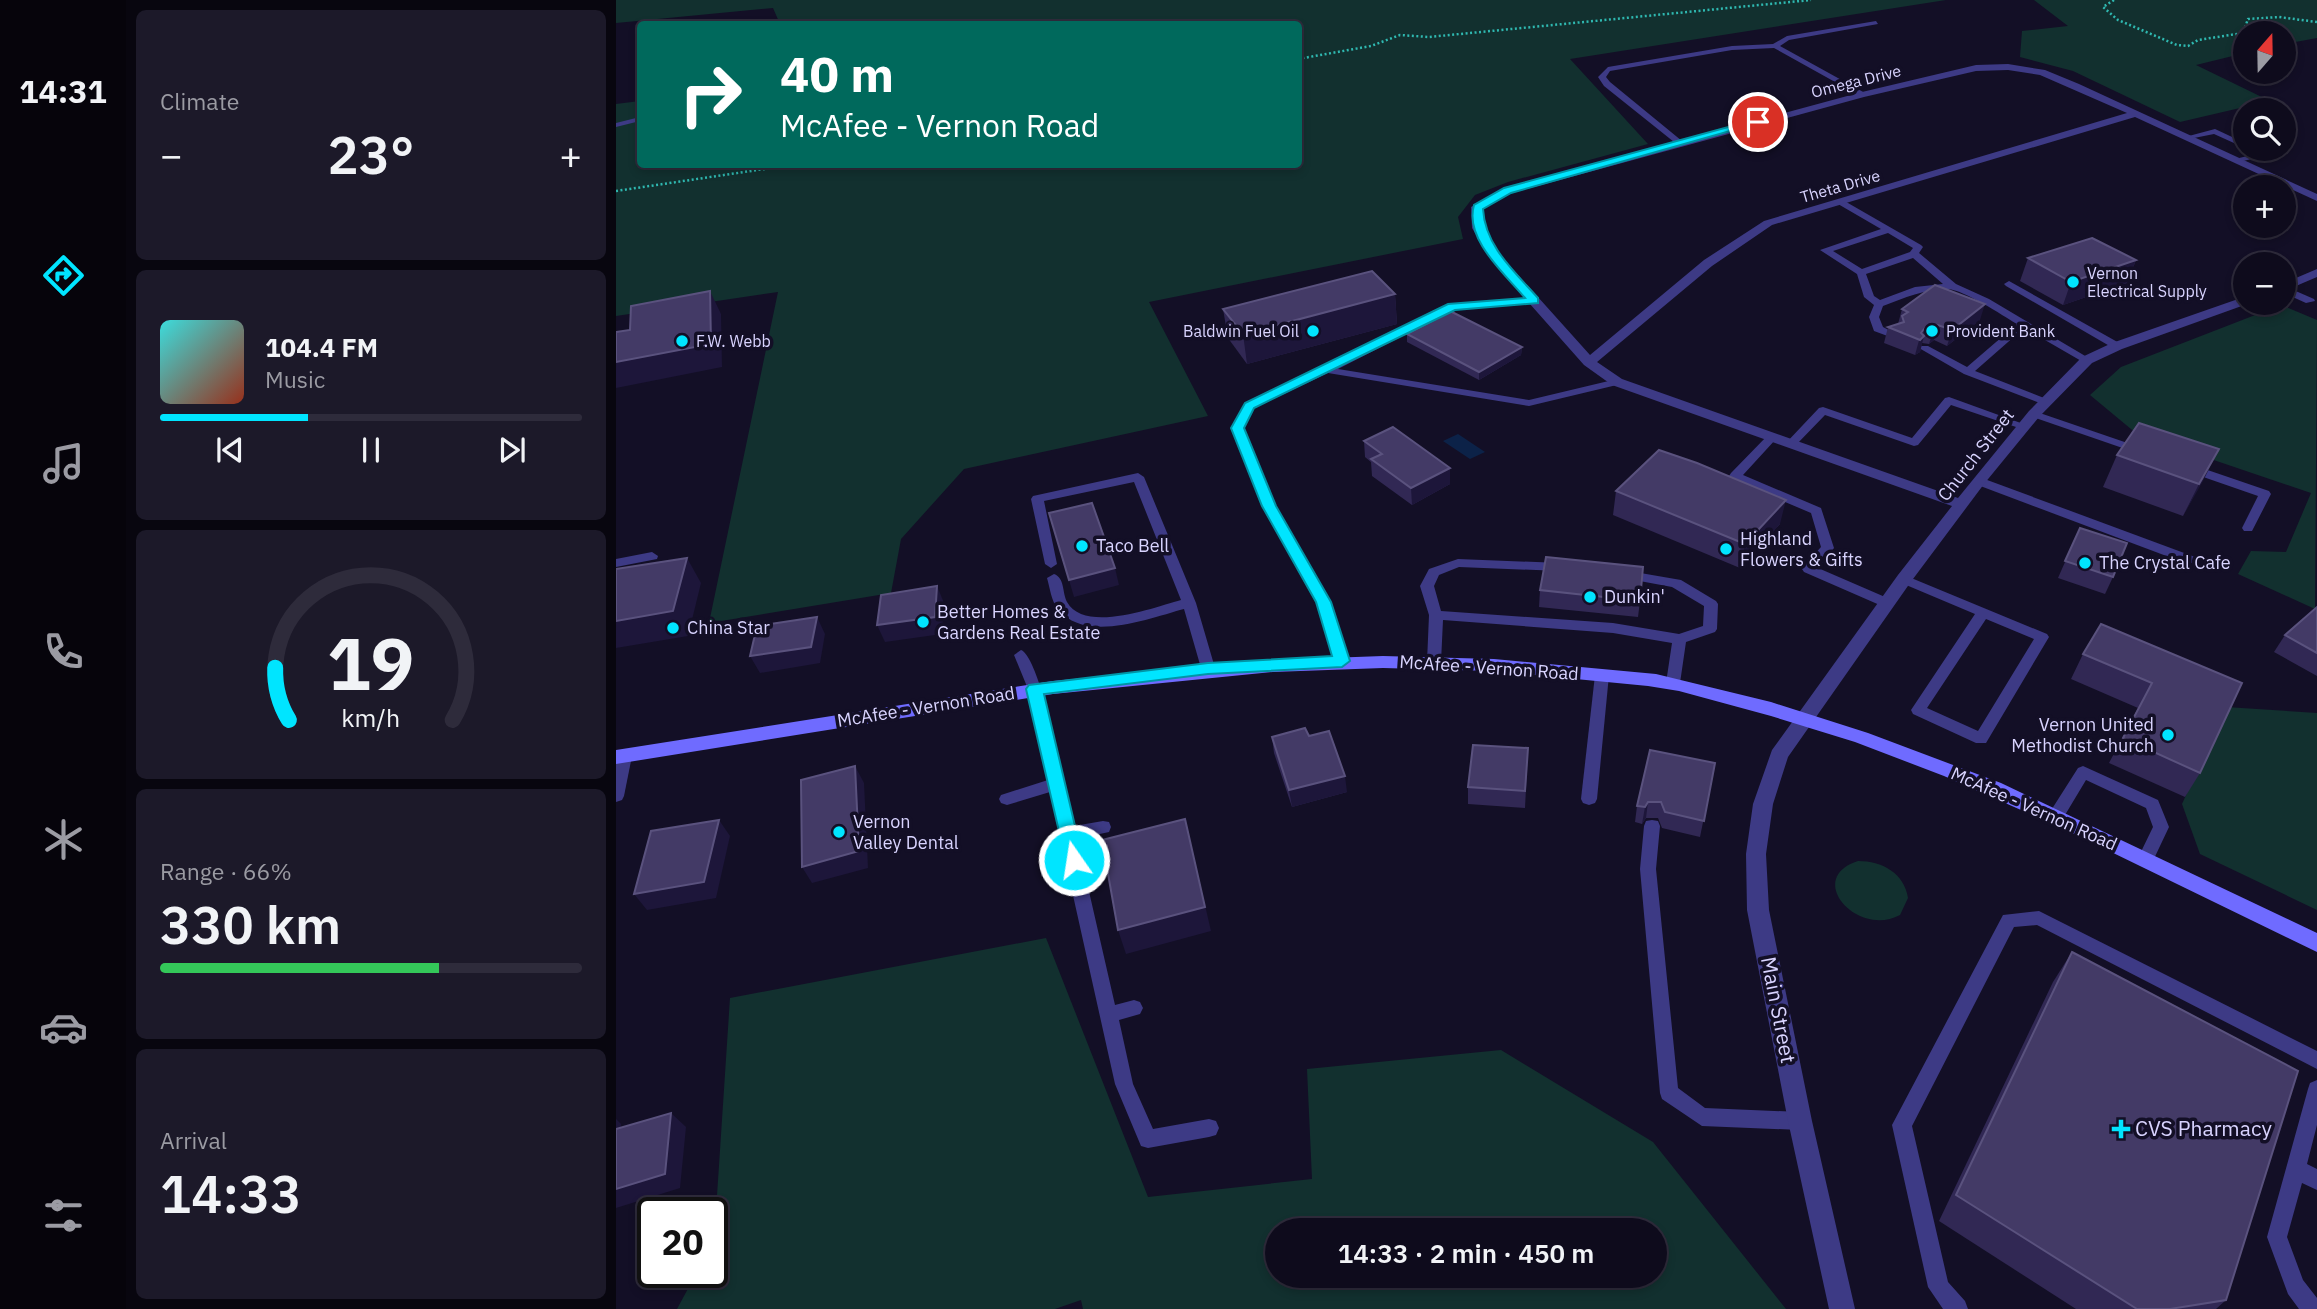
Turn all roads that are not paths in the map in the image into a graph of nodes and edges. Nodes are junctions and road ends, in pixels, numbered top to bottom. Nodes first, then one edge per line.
1 (1876, 23) dead end
2 (1774, 46) junction
3 (1862, 95) junction
4 (2139, 113) junction
5 (637, 121) edge
6 (616, 125) edge
7 (2189, 137) junction
8 (2233, 140) edge
9 (1679, 143) junction
10 (2233, 159) edge
11 (2238, 161) edge
12 (2317, 198) edge
13 (1841, 202) junction
14 (1889, 230) junction
15 (1914, 254) junction
16 (1861, 273) junction
17 (2317, 273) edge
18 (2296, 283) edge
19 (2009, 284) dead end
20 (1952, 286) junction
21 (2296, 294) edge
22 (1534, 300) junction
23 (2310, 301) dead end
24 (1879, 304) junction
25 (2233, 305) edge
26 (2023, 324) junction
27 (1894, 335) edge
28 (2117, 346) junction
29 (1924, 348) edge
30 (2087, 360) junction
31 (1589, 362) junction
32 (1326, 370) junction
33 (1968, 372) junction
34 (1617, 382) junction
35 (2045, 402) junction
36 (2034, 414) junction
37 (2023, 426) junction
38 (1772, 437) junction
39 (1791, 443) junction
40 (2149, 454) edge
41 (2175, 463) edge
42 (1979, 481) junction
43 (1961, 504) junction
44 (2248, 528) dead end
45 (652, 556) dead end
46 (2190, 560) dead end
47 (616, 563) edge
48 (1570, 568) edge
49 (1609, 573) edge
50 (1904, 579) junction
51 (1189, 603) junction
52 (1887, 603) junction
53 (1983, 612) junction
54 (1436, 615) junction
55 (1679, 639) junction
56 (1021, 655) dead end
57 (1342, 661) junction
58 (1434, 662) junction
59 (1208, 668) junction
60 (1602, 675) junction
61 (1673, 684) junction
62 (1035, 689) junction
63 (1805, 718) junction
64 (620, 757) edge
65 (1056, 784) junction
66 (616, 796) edge
67 (1007, 799) dead end
68 (1589, 799) dead end
69 (2056, 816) junction
70 (1652, 826) dead end
71 (1103, 827) dead end
72 (1068, 834) junction
73 (2145, 860) junction
74 (2317, 943) edge
75 (1134, 1008) dead end
76 (1108, 1015) junction
77 (2317, 1060) edge
78 (2317, 1089) edge
79 (1800, 1121) junction
80 (1209, 1128) dead end
81 (2294, 1168) junction
82 (2317, 1180) edge
83 (1842, 1309) edge
84 (1957, 1309) edge
85 (2312, 1309) edge

1 - 2 lane
2 - 3 lane
2 - 9 lane
3 - 4 street, Omega Drive
3 - 9 street, Omega Drive
4 - 7 street, Omega Drive
4 - 13 street, Theta Drive
5 - 6 lane
7 - 8 lane
7 - 10 street, Omega Drive
9 - 22 street, Omega Drive
11 - 12 street, Omega Drive
13 - 14 lane
13 - 31 street, Theta Drive
14 - 15 lane
14 - 16 lane
15 - 16 lane
15 - 20 lane
16 - 24 lane
17 - 18 street
19 - 28 lane
20 - 24 lane
20 - 26 lane
21 - 23 lane
22 - 31 street, Omega Drive
22 - 32 lane
24 - 27 lane
25 - 28 street, Church Street
26 - 30 lane
26 - 33 lane
28 - 30 street, Church Street
29 - 33 lane
30 - 35 street, Church Street
31 - 34 street, Omega Drive
32 - 34 lane
32 - 57 lane
33 - 35 lane
34 - 38 street, Omega Drive
35 - 36 street, Church Street
36 - 37 street, Church Street
36 - 40 lane
37 - 39 lane
37 - 42 street, Church Street
38 - 39 street, Omega Drive
38 - 52 lane
39 - 43 street, Omega Drive
41 - 44 lane
42 - 43 street, Church Street
42 - 46 lane
43 - 50 street, Church Street
45 - 47 lane
48 - 54 lane
49 - 55 lane
50 - 52 street, Church Street
50 - 53 lane
51 - 51 lane
51 - 59 lane
52 - 63 street, Church Street
53 - 53 lane
54 - 55 lane
54 - 58 lane
55 - 61 lane
56 - 62 lane
57 - 58 main road, McAfee - Vernon Road
57 - 59 main road, McAfee - Vernon Road
58 - 60 main road, McAfee - Vernon Road
59 - 62 main road, McAfee - Vernon Road
60 - 61 main road, McAfee - Vernon Road
60 - 68 lane
61 - 63 main road, McAfee - Vernon Road
62 - 64 main road, McAfee - Vernon Road
62 - 65 lane
63 - 69 main road, McAfee - Vernon Road
63 - 79 street, Main Street
64 - 66 lane
65 - 67 lane
65 - 72 lane
69 - 73 main road, McAfee - Vernon Road
69 - 73 lane
70 - 79 lane
71 - 72 lane
72 - 76 lane
73 - 74 main road, McAfee - Vernon Road
75 - 76 lane
76 - 80 lane
77 - 84 lane
78 - 81 lane
79 - 83 street, Main Street
81 - 82 lane
81 - 85 lane

